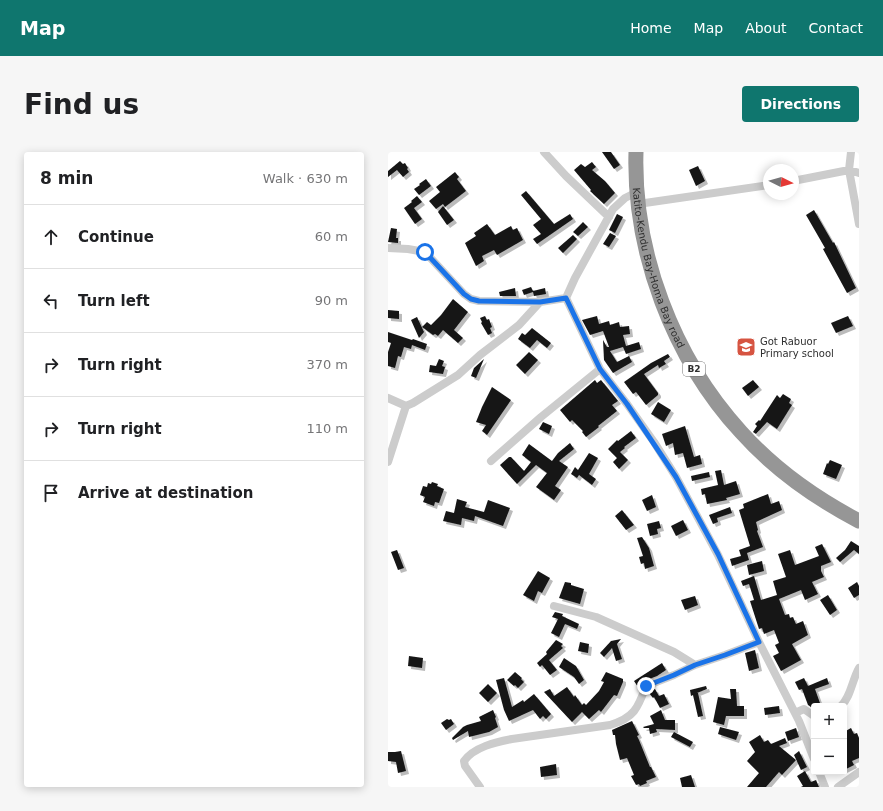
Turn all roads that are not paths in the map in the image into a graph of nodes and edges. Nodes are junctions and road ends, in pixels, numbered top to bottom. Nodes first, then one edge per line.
1 (544, 152) edge
2 (636, 152) edge
3 (851, 152) edge
4 (849, 170) junction
5 (859, 173) edge
6 (799, 180) edge
7 (763, 186) edge
8 (638, 198) junction
9 (609, 217) junction
10 (859, 224) edge
11 (388, 248) edge
12 (566, 298) junction
13 (540, 302) junction
14 (600, 369) junction
15 (388, 398) edge
16 (406, 406) junction
17 (491, 461) dead end
18 (388, 462) edge
19 (859, 521) edge
20 (554, 606) dead end
21 (759, 642) junction
22 (695, 665) junction
23 (859, 668) edge
24 (844, 703) edge
25 (795, 714) junction
26 (811, 714) edge
27 (811, 752) edge
28 (859, 772) edge
29 (820, 775) edge
30 (480, 787) edge
31 (825, 787) edge
32 (838, 787) edge

1 - 9 street
2 - 8 highway, Katito-Kendu Bay-Homa Bay road / B2
3 - 4 street
4 - 5 street
4 - 6 street
4 - 10 street
7 - 8 street
8 - 9 street
8 - 19 highway, Katito-Kendu Bay-Homa Bay road / B2
9 - 12 street
11 - 13 street
12 - 13 street
12 - 14 street
13 - 16 street
14 - 17 street
14 - 21 street
15 - 16 street
16 - 18 street
20 - 22 street
21 - 22 street
21 - 25 street
22 - 30 street
23 - 24 street
25 - 26 street
25 - 27 street
28 - 32 street
29 - 31 street

